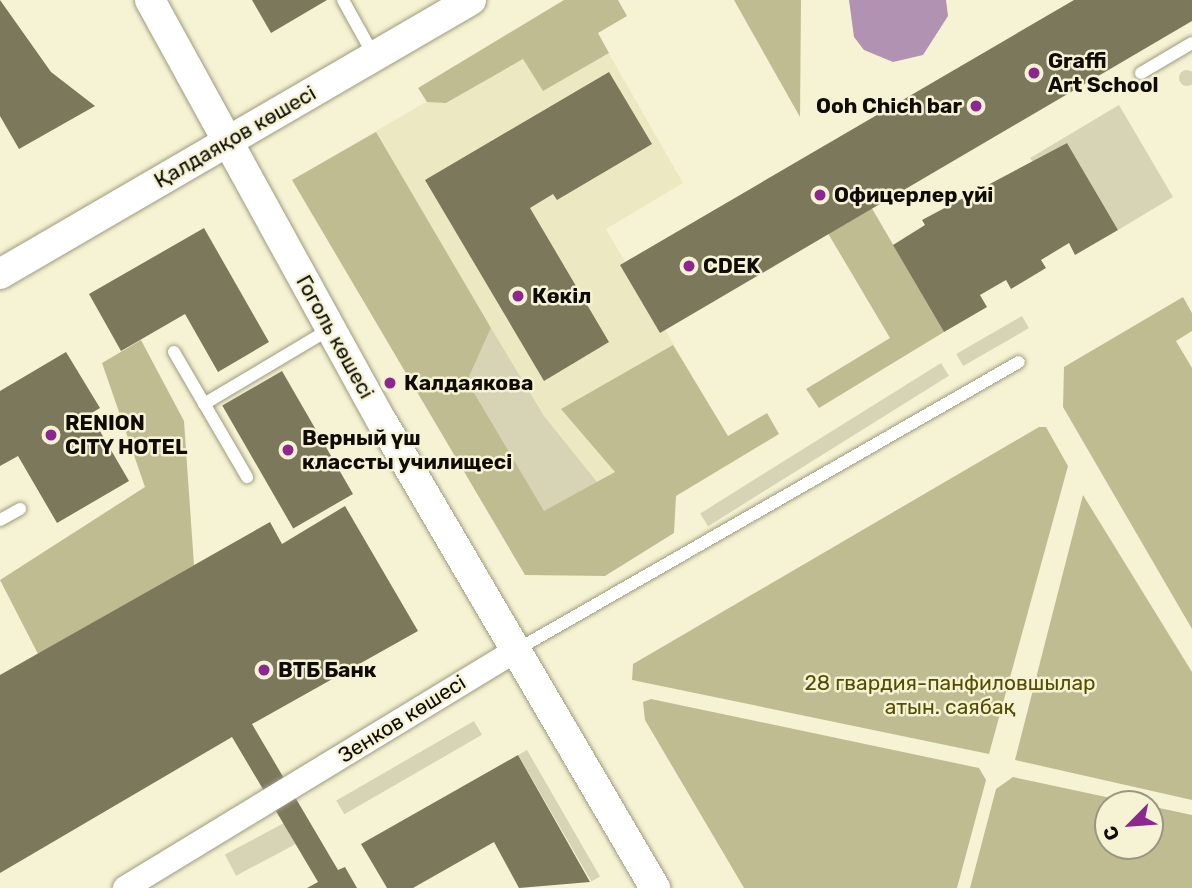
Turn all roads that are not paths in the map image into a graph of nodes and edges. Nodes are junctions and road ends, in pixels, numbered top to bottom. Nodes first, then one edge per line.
1 (149, 0) edge
2 (344, 0) edge
3 (471, 0) edge
4 (1192, 43) edge
5 (374, 56) junction
6 (1141, 73) dead end
7 (226, 142) junction
8 (0, 274) edge
9 (331, 328) junction
10 (174, 352) dead end
11 (1019, 362) dead end
12 (204, 404) junction
13 (247, 477) dead end
14 (20, 509) dead end
15 (0, 520) edge
16 (518, 649) junction
17 (125, 888) edge
18 (655, 888) edge

1 - 7 street, Гоголь көшесі
2 - 5 lane
3 - 5 street, Қалдаяқов көшесі
4 - 6 lane
5 - 7 street, Қалдаяқов көшесі
7 - 8 street, Қалдаяқов көшесі
7 - 9 street, Гоголь көшесі
9 - 12 lane
9 - 16 street, Гоголь көшесі
10 - 12 lane
11 - 16 lane, Зенков көшесі
12 - 13 lane
14 - 15 lane
16 - 17 street, Зенков көшесі
16 - 18 street, Гоголь көшесі

